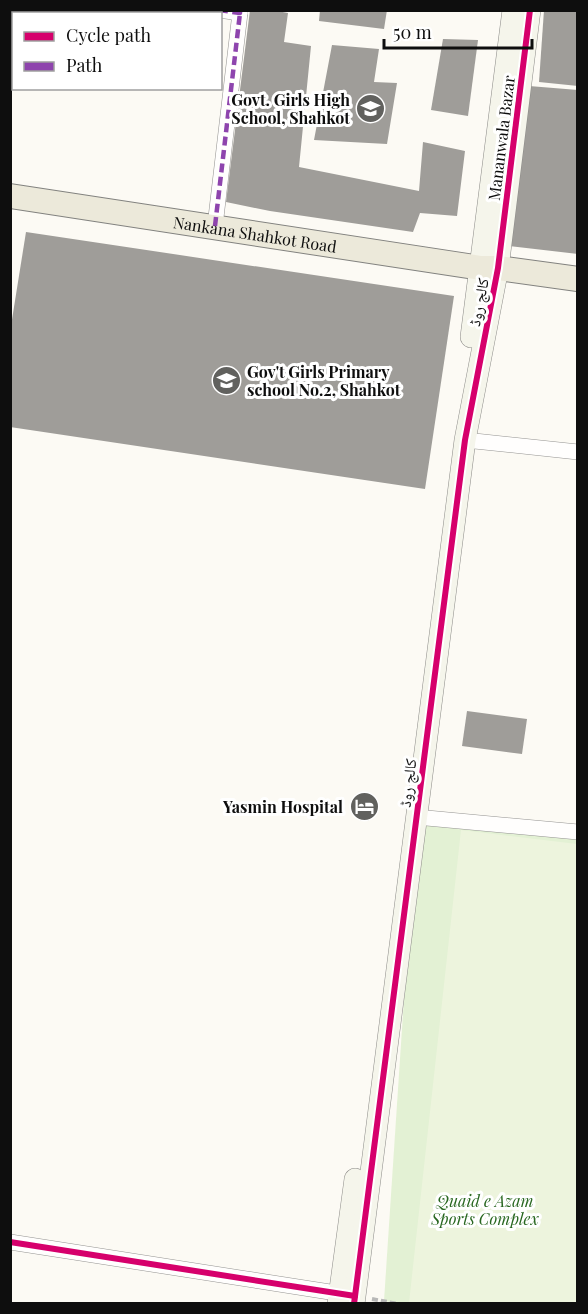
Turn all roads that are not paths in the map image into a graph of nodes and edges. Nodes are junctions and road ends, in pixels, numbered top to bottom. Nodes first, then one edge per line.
1 (219, 10) edge
2 (513, 10) edge
3 (530, 10) edge
4 (240, 12) edge
5 (10, 196) edge
6 (215, 226) junction
7 (489, 268) junction
8 (578, 279) edge
9 (465, 440) junction
10 (578, 452) edge
11 (416, 817) junction
12 (578, 832) edge
13 (10, 1242) edge
14 (346, 1299) edge

1 - 4 street
2 - 7 street, Mananwala Bazar
3 - 7 street, Mananwala Bazar
4 - 6 street
5 - 6 main road, Nankana Shahkot Road
6 - 7 main road, Nankana Shahkot Road
7 - 8 main road, Nankana Shahkot Road
7 - 9 street, کالج روڈ
7 - 14 street, کالج روڈ
9 - 10 street
9 - 11 street, کالج روڈ
11 - 12 street
11 - 14 street, کالج روڈ
13 - 14 street

